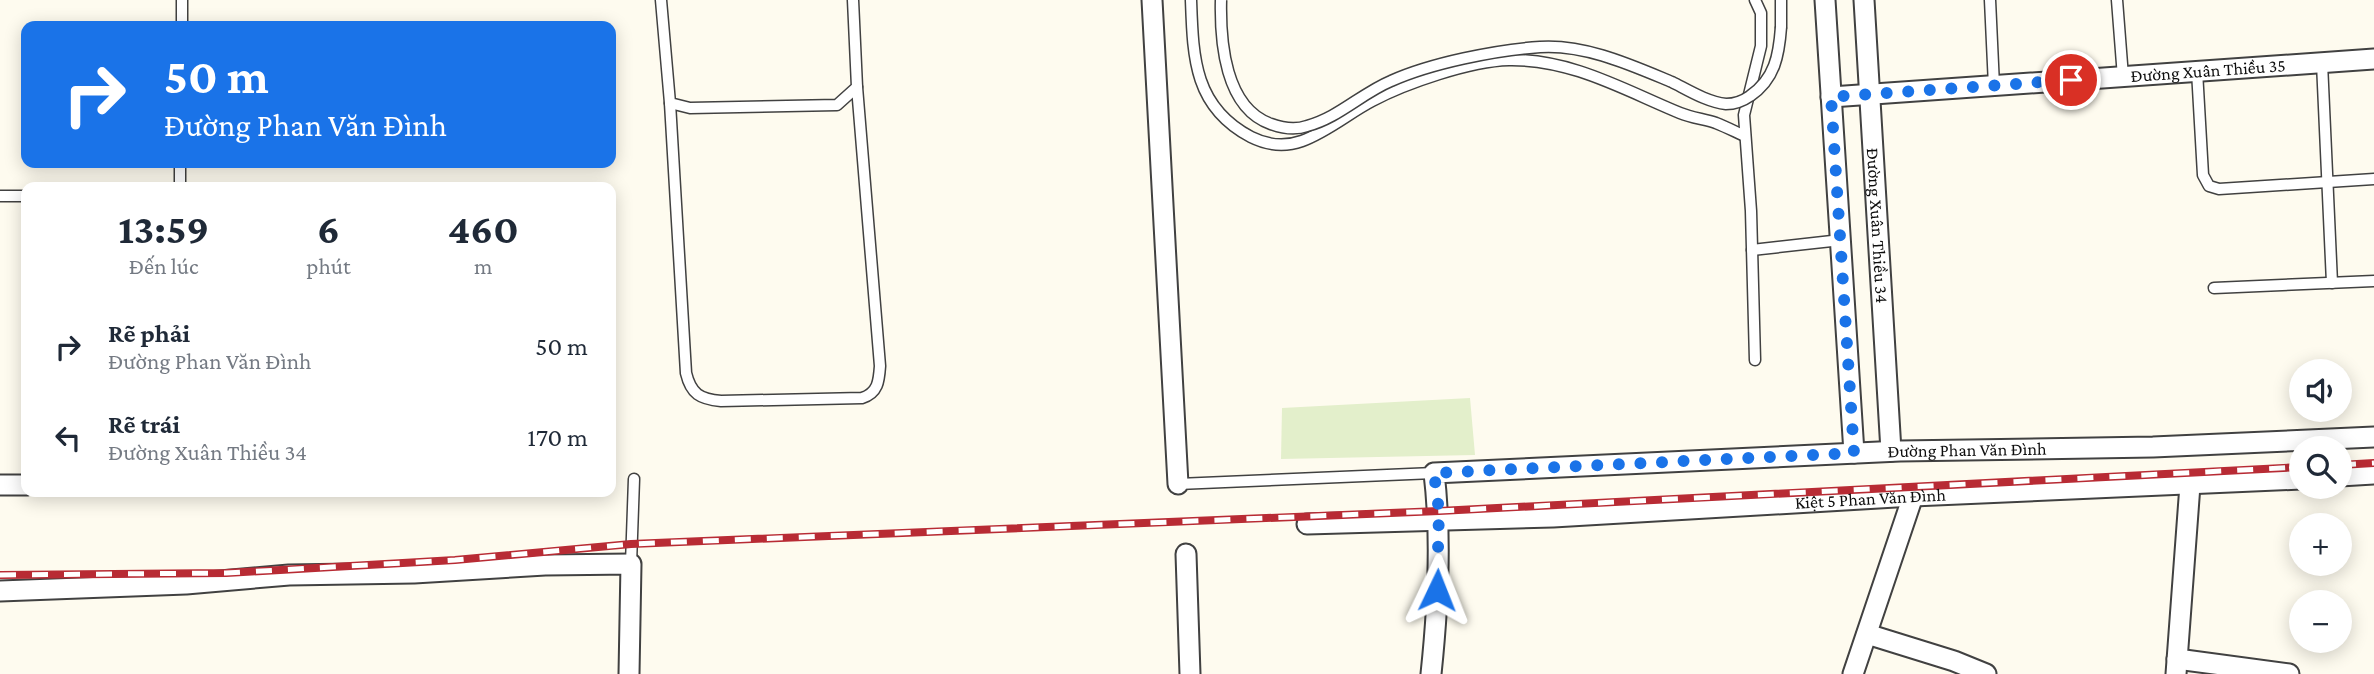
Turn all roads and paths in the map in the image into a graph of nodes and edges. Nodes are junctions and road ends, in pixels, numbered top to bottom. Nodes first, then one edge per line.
1 (182, 0) edge
2 (662, 0) edge
3 (853, 0) edge
4 (1152, 0) edge
5 (1191, 0) edge
6 (1221, 0) edge
7 (1755, 0) edge
8 (1781, 0) edge
9 (1825, 0) edge
10 (1864, 0) edge
11 (1990, 0) edge
12 (2117, 0) edge
13 (182, 21) edge
14 (2374, 59) edge
15 (2322, 63) junction
16 (2197, 71) junction
17 (2123, 77) junction
18 (1994, 86) junction
19 (857, 87) junction
20 (1868, 94) junction
21 (1831, 97) junction
22 (670, 103) junction
23 (1745, 136) junction
24 (2374, 179) edge
25 (2327, 181) junction
26 (0, 196) edge
27 (21, 197) edge
28 (1841, 240) junction
29 (1752, 250) junction
30 (2374, 281) edge
31 (2332, 283) junction
32 (2214, 288) dead end
33 (1755, 360) dead end
34 (2374, 437) edge
35 (1891, 451) junction
36 (1854, 453) junction
37 (1434, 473) junction
38 (2374, 474) edge
39 (2352, 475) edge
40 (634, 479) dead end
41 (2289, 480) edge
42 (1178, 484) joint
43 (0, 485) edge
44 (21, 485) edge
45 (2190, 485) junction
46 (1913, 495) junction
47 (1438, 522) junction
48 (1307, 524) dead end
49 (1186, 554) dead end
50 (631, 564) junction
51 (0, 592) edge
52 (1867, 634) junction
53 (2177, 666) edge
54 (629, 674) edge
55 (1190, 674) edge
56 (1431, 674) edge
57 (1853, 674) edge
58 (1986, 674) edge
59 (2289, 674) edge

1 - 13 lane
2 - 22 lane
3 - 19 lane
4 - 42 street
5 - 23 lane
6 - 8 lane, bridge
7 - 23 lane
9 - 21 street, Đường Xuân Thiều 34
10 - 20 street, Đường Xuân Thiều 34
11 - 18 lane
12 - 17 lane
14 - 15 street, Đường Xuân Thiều 35
15 - 16 street, Đường Xuân Thiều 35
15 - 25 lane
16 - 17 street, Đường Xuân Thiều 35
16 - 25 lane
17 - 18 street, Đường Xuân Thiều 35
18 - 20 street, Đường Xuân Thiều 35
19 - 22 lane
19 - 22 lane
20 - 21 street, Đường Xuân Thiều 35
20 - 35 street, Đường Xuân Thiều 34
21 - 28 street, Đường Xuân Thiều 34
23 - 29 lane
24 - 25 lane
25 - 31 lane
26 - 27 lane
28 - 29 lane
28 - 36 street, Đường Xuân Thiều 34
29 - 33 lane
30 - 31 lane
31 - 32 lane
34 - 35 street, Đường Phan Văn Đình
35 - 36 street, Đường Phan Văn Đình
36 - 37 street, Đường Phan Văn Đình
37 - 42 lane
37 - 47 street
38 - 39 street
40 - 50 lane
41 - 45 street, Kiệt 5 Phan Văn Đình
43 - 44 street
45 - 46 street, Kiệt 5 Phan Văn Đình
45 - 53 street
46 - 47 street, Kiệt 5 Phan Văn Đình
46 - 52 street
47 - 48 street, Kiệt 5 Phan Văn Đình
47 - 56 street
49 - 55 street
50 - 51 street
50 - 54 street
52 - 57 street
52 - 58 street
53 - 59 street

